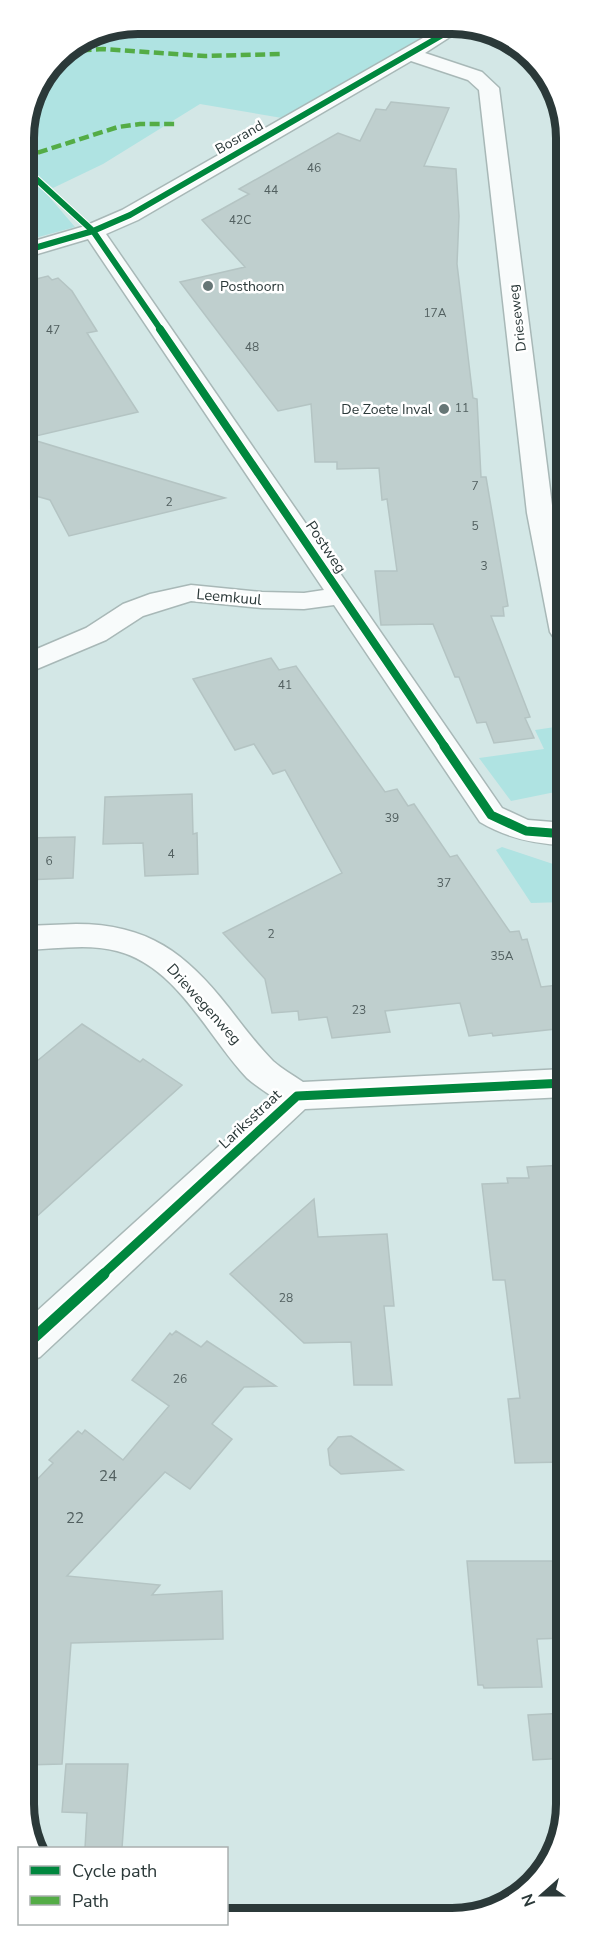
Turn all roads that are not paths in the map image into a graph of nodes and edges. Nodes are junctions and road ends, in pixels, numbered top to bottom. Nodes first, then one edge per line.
1 (445, 34) edge
2 (411, 55) junction
3 (93, 231) junction
4 (35, 248) edge
5 (552, 514) edge
6 (556, 551) edge
7 (342, 596) junction
8 (35, 661) edge
9 (556, 834) edge
10 (35, 938) edge
11 (555, 1083) edge
12 (297, 1096) junction
13 (34, 1337) edge

1 - 2 street, Bosrand
2 - 3 street, Bosrand
2 - 5 street, Drieseweg
3 - 4 street, Bosrand
3 - 7 street, Postweg
5 - 6 street, Drieseweg
7 - 8 street, Leemkuul
7 - 9 street, Postweg
10 - 12 street, Driewegenweg
11 - 12 street, Lariksstraat
12 - 13 street, Lariksstraat

